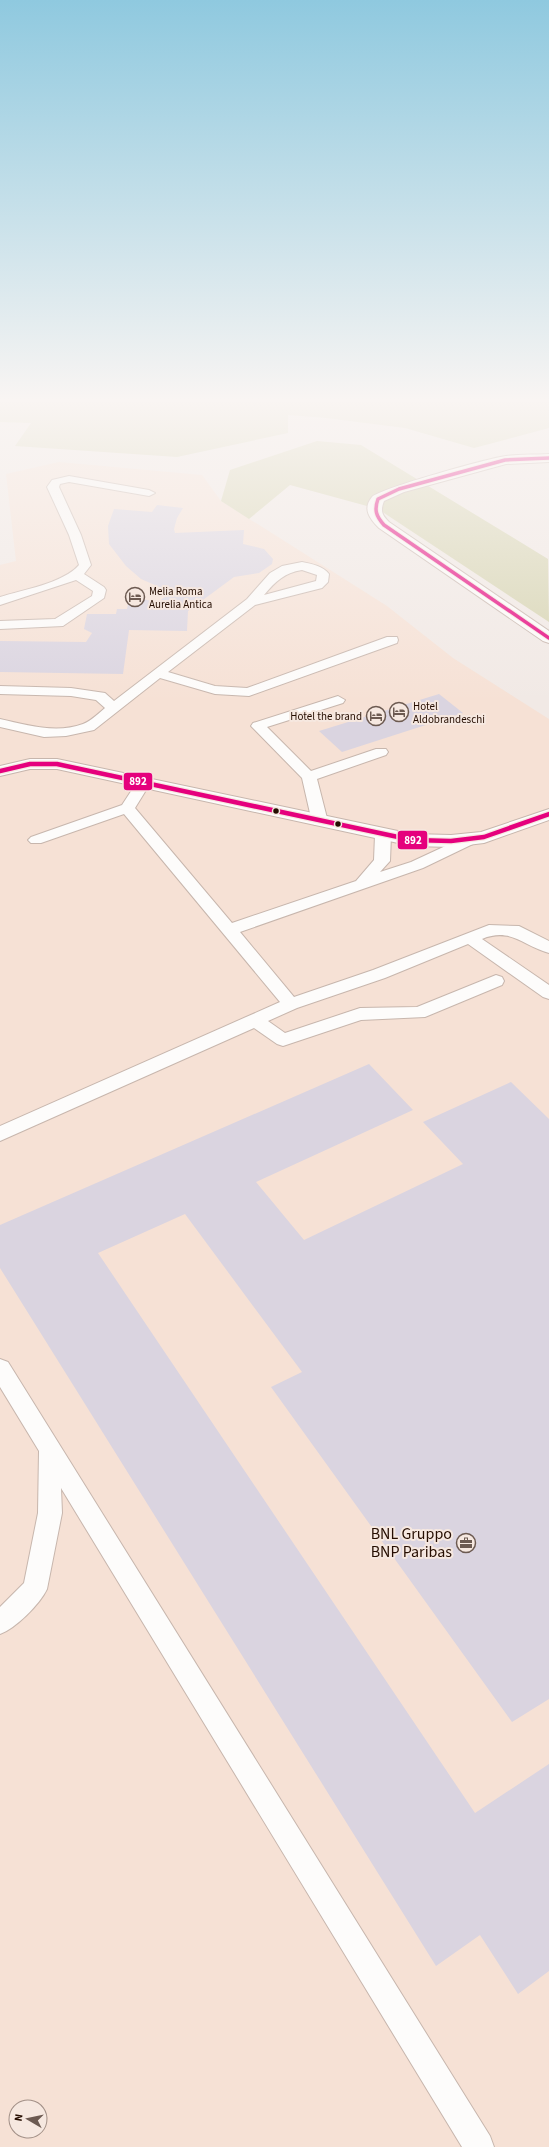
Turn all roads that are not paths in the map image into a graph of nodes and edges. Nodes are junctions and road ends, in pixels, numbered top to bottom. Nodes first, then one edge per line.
1 (60, 501) edge
2 (377, 501) edge
3 (77, 575) junction
4 (0, 601) edge
5 (251, 602) junction
6 (0, 625) edge
7 (549, 638) edge
8 (392, 640) dead end
9 (160, 674) junction
10 (0, 690) edge
11 (338, 700) dead end
12 (114, 708) junction
13 (0, 723) edge
14 (381, 752) dead end
15 (0, 771) edge
16 (310, 777) junction
17 (144, 782) junction
18 (127, 808) junction
19 (549, 814) edge
20 (320, 822) junction
21 (383, 835) junction
22 (472, 839) junction
23 (36, 840) dead end
24 (362, 883) junction
25 (229, 930) junction
26 (470, 938) junction
27 (549, 948) edge
28 (496, 981) dead end
29 (549, 993) edge
30 (291, 1004) junction
31 (255, 1020) junction
32 (0, 1134) edge
33 (0, 1368) edge
34 (50, 1449) junction
35 (0, 1623) edge
36 (479, 2147) edge

1 - 3 lane
2 - 7 street
3 - 4 lane
3 - 6 lane
5 - 5 lane
5 - 9 lane
8 - 9 lane
9 - 12 lane
10 - 12 lane
11 - 16 lane
12 - 13 lane
14 - 16 lane
15 - 17 street
16 - 20 lane
17 - 18 lane
17 - 20 street
18 - 23 lane
18 - 25 lane
19 - 22 street
20 - 21 street
21 - 22 street
21 - 24 lane
22 - 24 lane
24 - 25 lane
25 - 30 lane
26 - 27 lane
26 - 29 lane
26 - 30 lane
28 - 31 lane
30 - 31 lane
31 - 32 lane
33 - 34 lane
34 - 35 lane
34 - 36 lane

